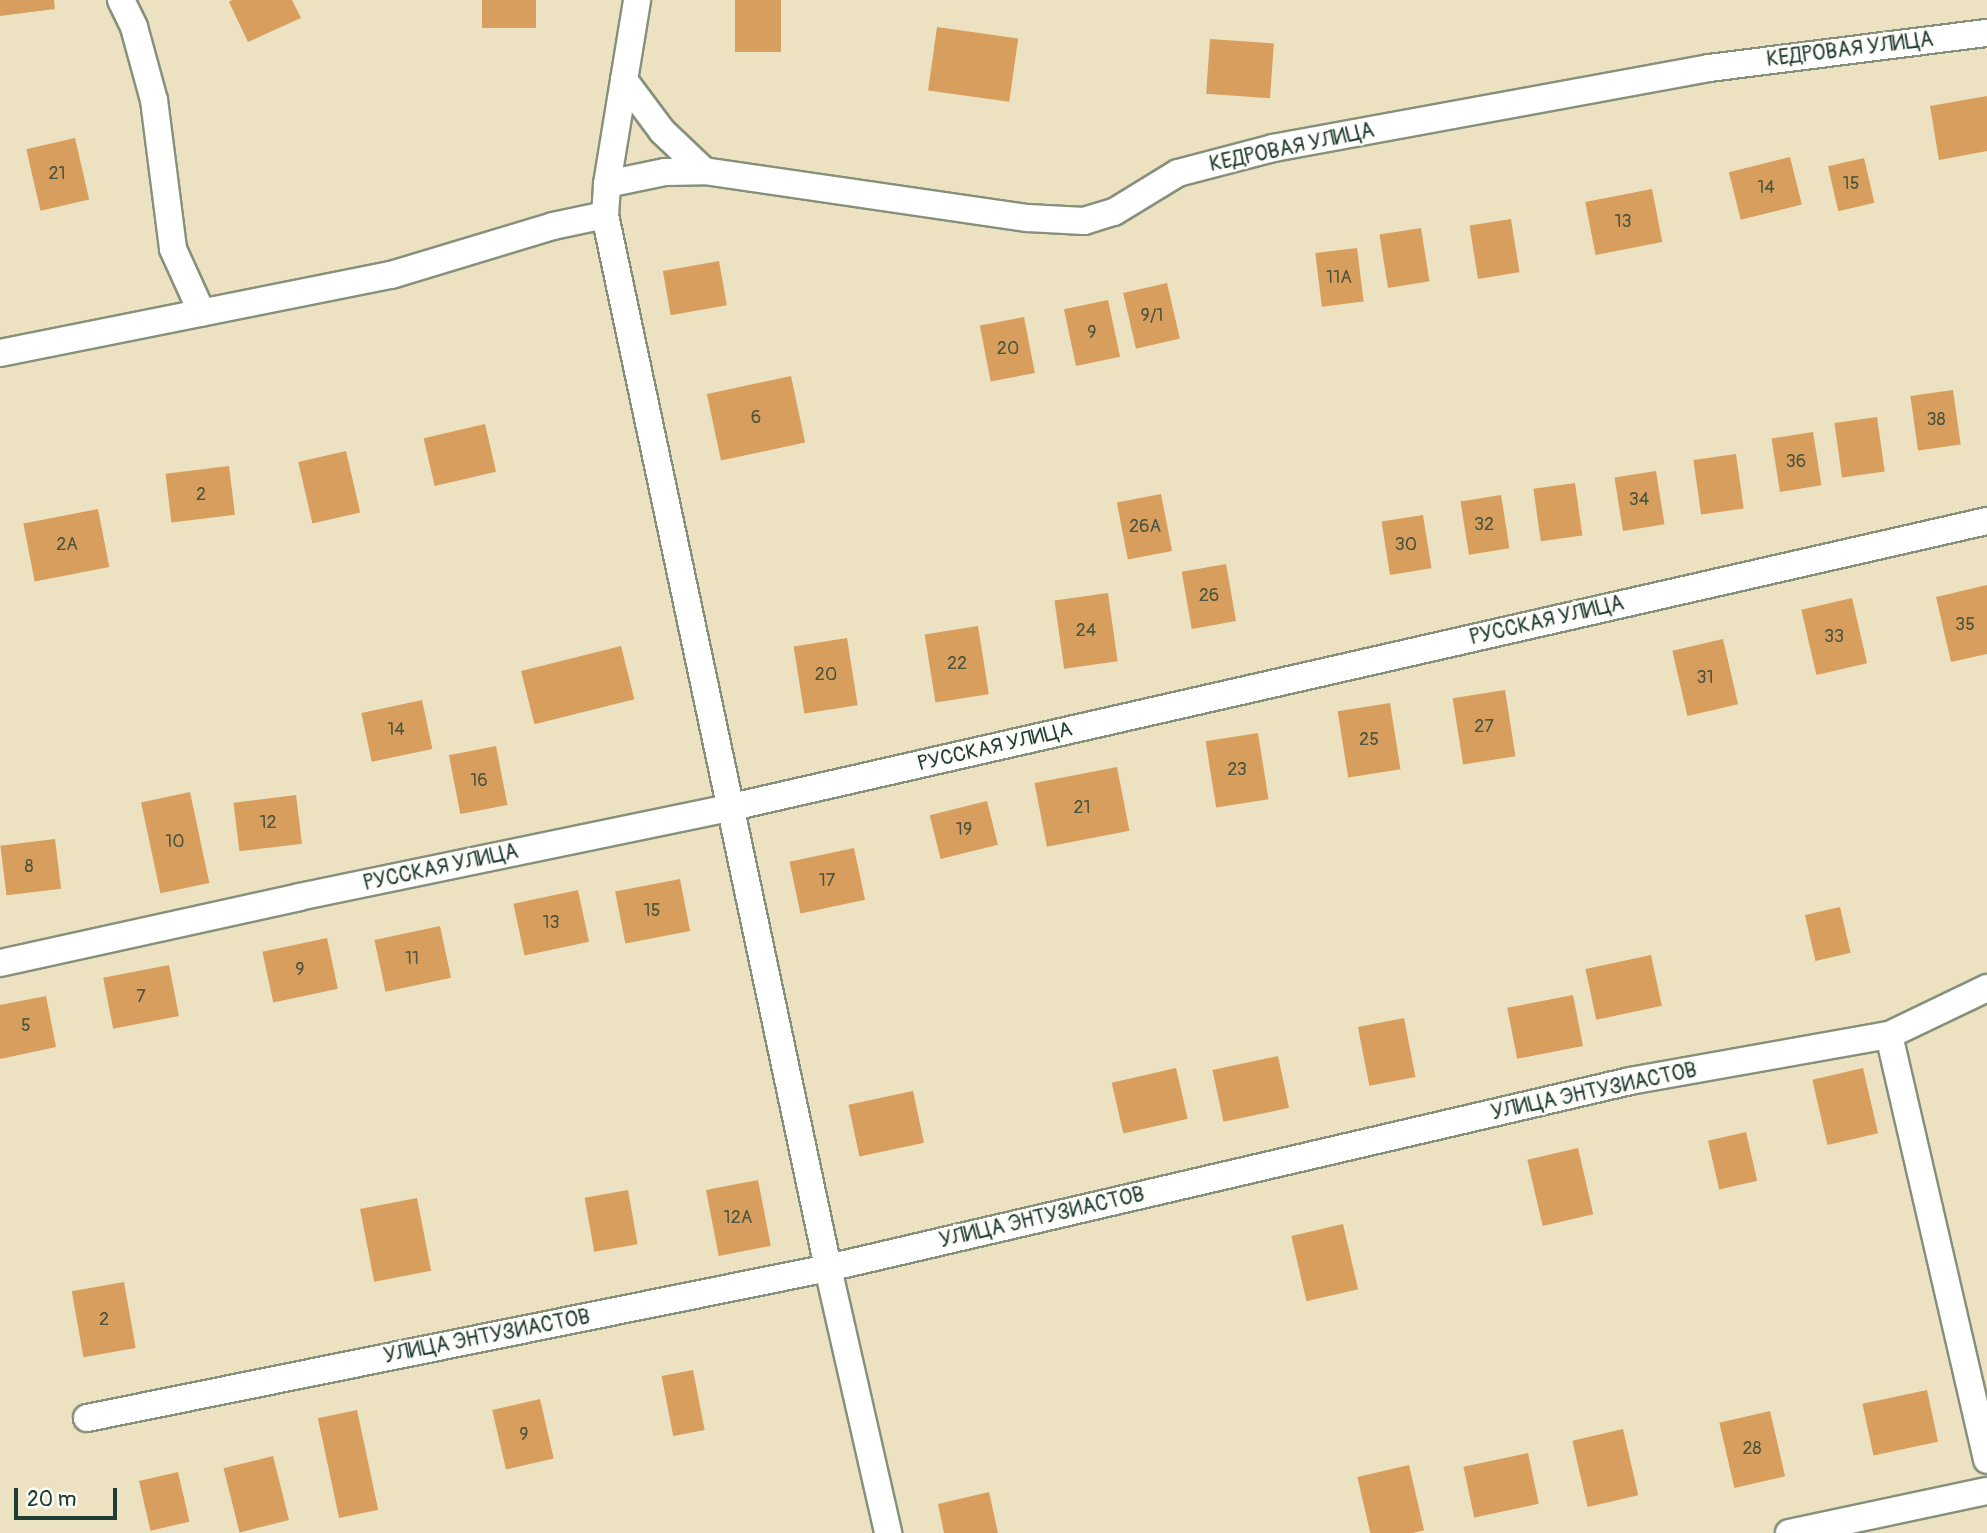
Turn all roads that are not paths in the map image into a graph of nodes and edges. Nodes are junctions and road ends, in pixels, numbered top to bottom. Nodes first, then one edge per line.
1 (121, 0) edge
2 (637, 0) edge
3 (1987, 33) edge
4 (624, 80) junction
5 (704, 171) junction
6 (607, 184) junction
7 (605, 215) junction
8 (202, 313) junction
9 (0, 353) edge
10 (1987, 521) edge
11 (732, 807) junction
12 (0, 963) edge
13 (1987, 988) edge
14 (1889, 1035) junction
15 (828, 1268) junction
16 (87, 1418) dead end
17 (1987, 1460) edge
18 (1987, 1491) edge
19 (888, 1533) edge
20 (1789, 1533) edge

1 - 8 street
2 - 4 street
3 - 5 street, КЕДРОВАЯ УЛИЦА
4 - 5 street
4 - 6 street
5 - 6 street, КЕДРОВАЯ УЛИЦА
6 - 7 street
7 - 8 street
7 - 11 street
8 - 9 street
10 - 11 street, РУССКАЯ УЛИЦА
11 - 12 street, РУССКАЯ УЛИЦА
11 - 15 street
13 - 14 street, УЛИЦА ЭНТУЗИАСТОВ
14 - 15 street, УЛИЦА ЭНТУЗИАСТОВ
14 - 17 street
15 - 16 street, УЛИЦА ЭНТУЗИАСТОВ
15 - 19 street
18 - 20 street

